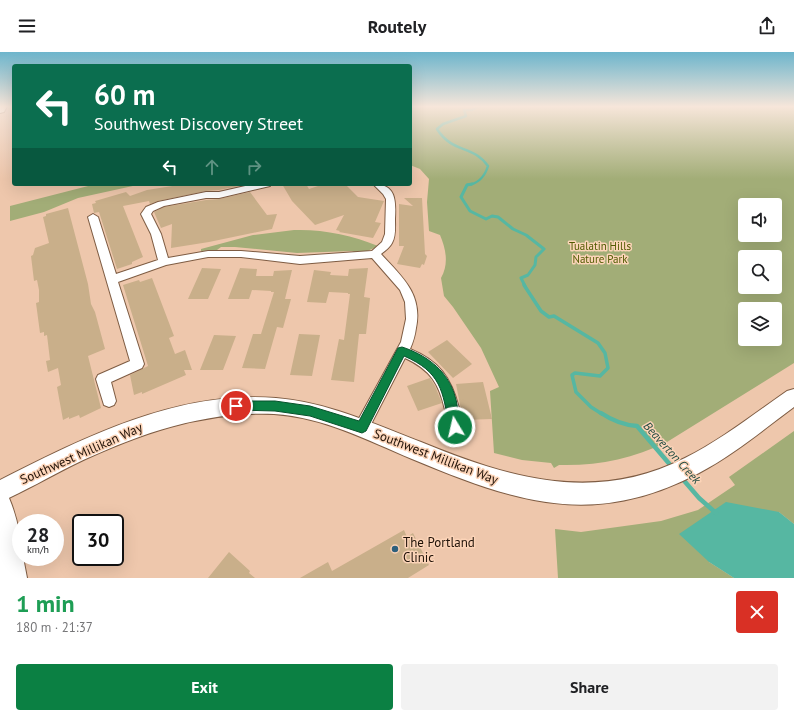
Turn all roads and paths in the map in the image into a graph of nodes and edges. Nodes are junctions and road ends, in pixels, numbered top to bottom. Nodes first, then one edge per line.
1 (257, 186) edge
2 (380, 186) edge
3 (93, 217) dead end
4 (375, 254) junction
5 (164, 262) junction
6 (111, 280) junction
7 (402, 351) junction
8 (794, 398) edge
9 (109, 402) dead end
10 (362, 427) junction
11 (455, 427) dead end
12 (0, 491) edge
13 (0, 507) edge
14 (13, 578) edge

1 - 5 street
2 - 4 street
3 - 6 street
4 - 5 street
4 - 7 street
5 - 6 street
6 - 9 street
7 - 10 street
7 - 11 street
8 - 10 street, Southwest Millikan Way
10 - 12 street, Southwest Millikan Way
13 - 14 main road

